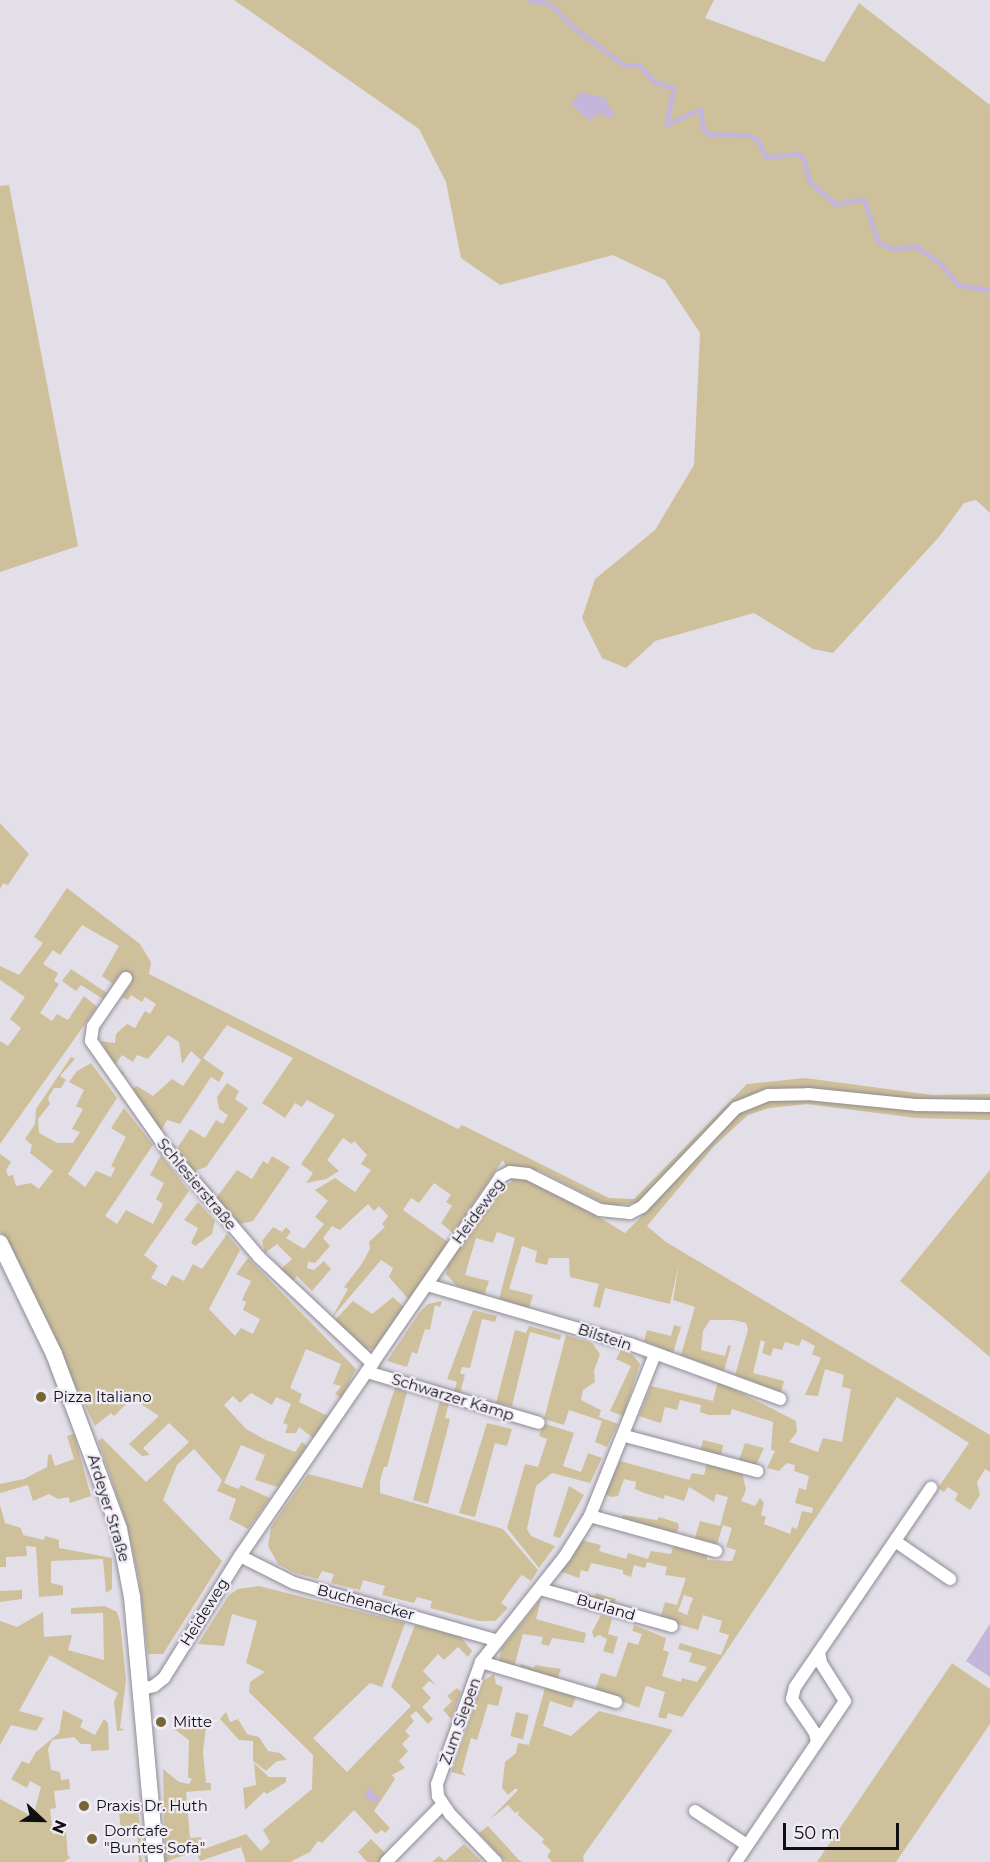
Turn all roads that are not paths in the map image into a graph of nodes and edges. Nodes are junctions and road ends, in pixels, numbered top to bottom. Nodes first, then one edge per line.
1 (126, 978) dead end
2 (990, 1106) edge
3 (0, 1243) edge
4 (427, 1285) junction
5 (655, 1354) junction
6 (370, 1368) junction
7 (780, 1399) dead end
8 (539, 1423) dead end
9 (625, 1436) junction
10 (757, 1471) dead end
11 (931, 1488) dead end
12 (590, 1516) junction
13 (895, 1541) junction
14 (716, 1551) dead end
15 (240, 1556) junction
16 (950, 1579) dead end
17 (540, 1589) junction
18 (672, 1626) dead end
19 (495, 1640) junction
20 (819, 1652) junction
21 (481, 1662) junction
22 (142, 1689) junction
23 (616, 1702) dead end
24 (817, 1742) junction
25 (443, 1804) junction
26 (695, 1811) dead end
27 (747, 1845) junction
28 (156, 1862) edge
29 (386, 1862) edge
30 (495, 1862) edge
31 (736, 1862) edge

1 - 6 street, Schlesierstraße
2 - 4 street, Heideweg
3 - 22 main road, Ardeyer Straße
4 - 5 street, Bilstein
4 - 6 street, Heideweg
5 - 7 street, Bilstein
5 - 9 street
6 - 8 street, Schwarzer Kamp
6 - 15 street, Heideweg
9 - 10 street
9 - 12 street
11 - 13 street
12 - 14 street
12 - 17 street
13 - 16 street
13 - 20 street
15 - 19 street, Buchenacker
15 - 22 street, Heideweg
17 - 18 street, Burland
17 - 19 street
19 - 21 street, Zum Siepen
20 - 24 street
20 - 24 street
21 - 23 street
21 - 25 street, Zum Siepen
22 - 28 main road, Ardeyer Straße
24 - 27 street
25 - 29 street
25 - 30 street
26 - 27 street
27 - 31 street

